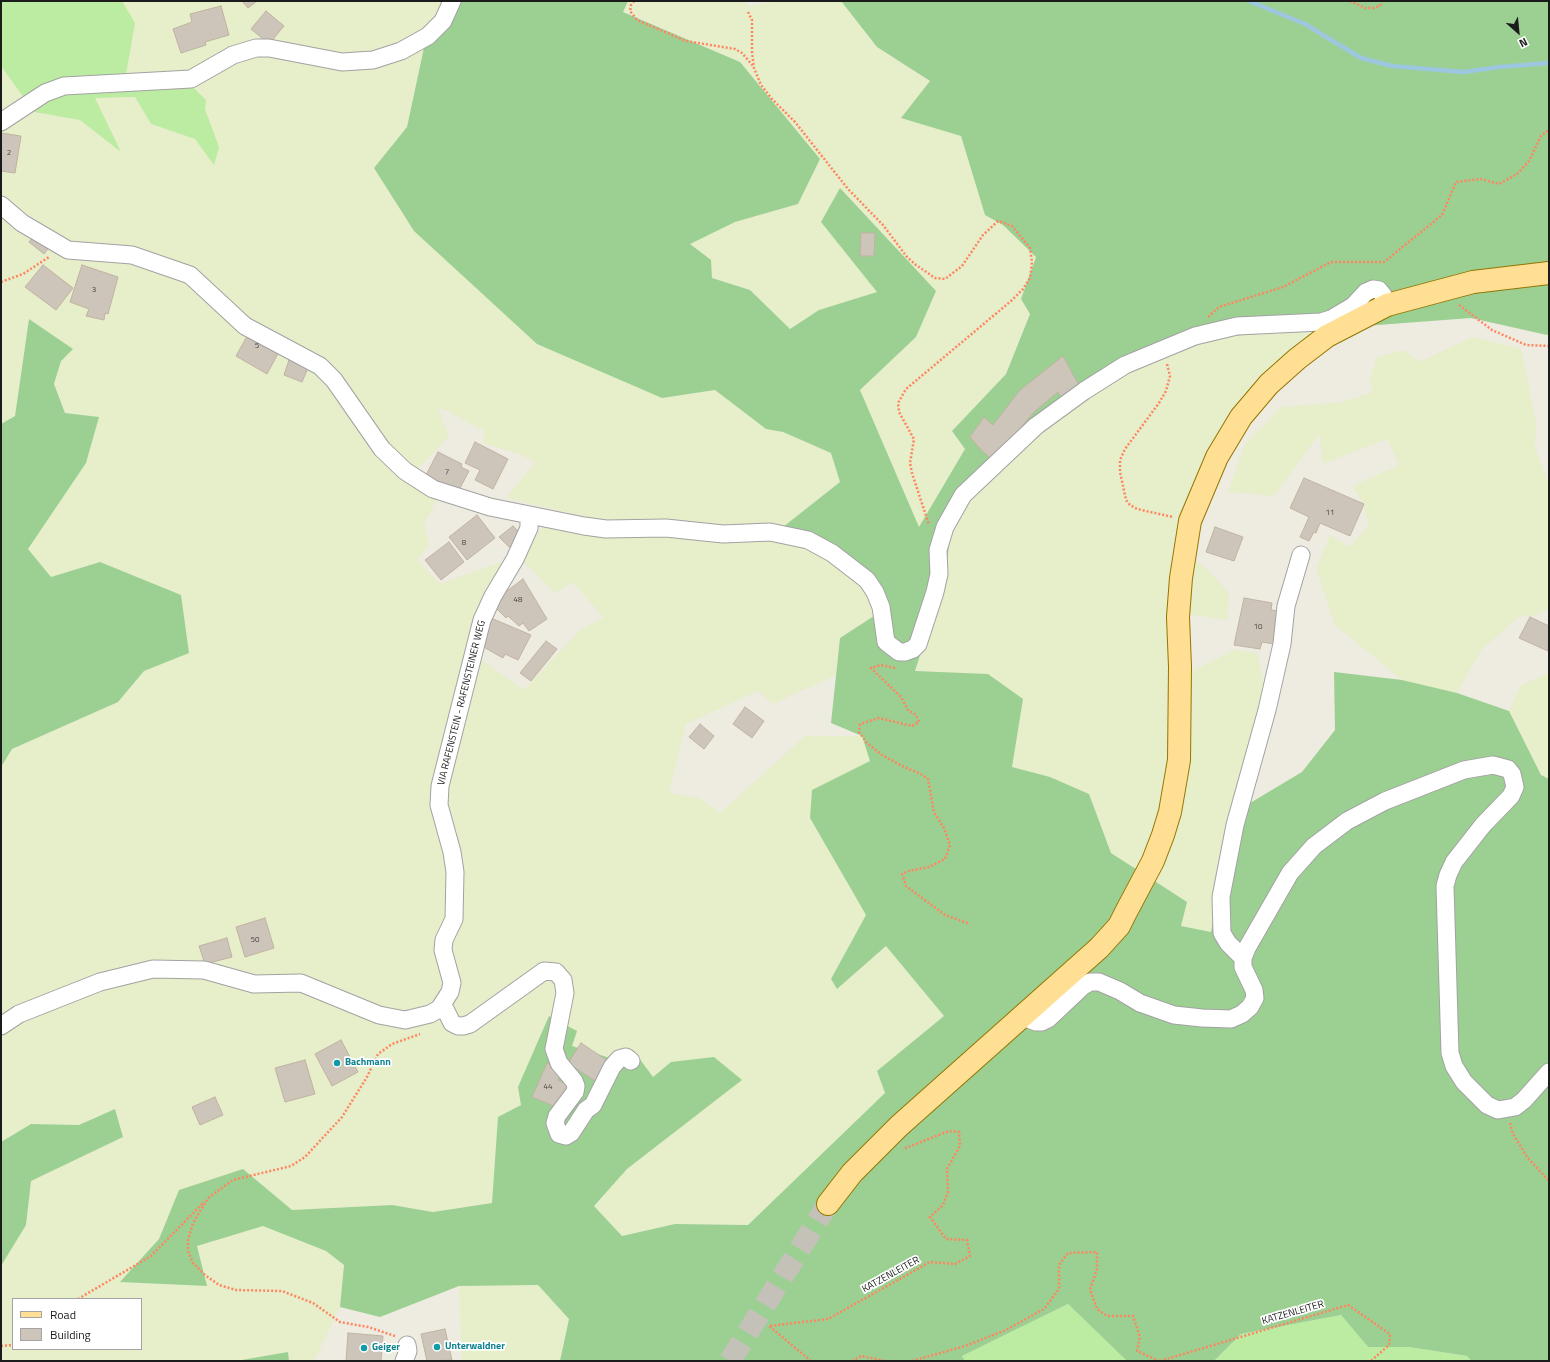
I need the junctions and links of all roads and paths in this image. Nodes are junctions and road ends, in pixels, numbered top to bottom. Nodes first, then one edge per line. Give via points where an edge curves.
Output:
1 (452, 1) edge
2 (634, 1) edge
3 (1350, 1) edge
4 (1381, 1) edge
5 (748, 12) dead end
6 (754, 68) junction
7 (1, 122) edge
8 (1549, 130) edge
9 (1, 205) edge
10 (62, 248) junction
11 (1549, 273) edge
12 (1, 282) edge
13 (1387, 305) junction
14 (1452, 306) dead end
15 (1195, 336) junction
16 (1549, 346) edge
17 (1162, 349) junction
18 (529, 515) junction
19 (1190, 521) junction
20 (938, 550) junction
21 (1301, 555) dead end
22 (905, 652) junction
23 (970, 924) dead end
24 (1243, 958) junction
25 (437, 1009) junction
26 (1023, 1017) junction
27 (1, 1026) edge
28 (631, 1060) dead end
29 (1549, 1072) edge
30 (1507, 1109) junction
31 (900, 1150) dead end
32 (1549, 1180) edge
33 (208, 1198) junction
34 (828, 1204) tunnel mouth
35 (80, 1298) edge
36 (12, 1345) edge
37 (1, 1346) edge
38 (406, 1353) edge
39 (811, 1361) edge
40 (852, 1361) edge
41 (886, 1361) edge
42 (912, 1361) edge
43 (1159, 1361) edge
44 (1371, 1361) edge

1 - 7 street via 443,21 428,36 401,51 373,60 342,62 269,48 256,48 233,55 191,78 64,86 45,93
2 - 6 path via 630,11 637,20 686,41 735,49 742,53
3 - 4 path via 1365,8 1374,8 1380,6
5 - 6 path via 752,20
6 - 20 path via 761,85 795,122 848,189 892,234 907,257 935,278 945,279 952,275 969,257 989,228 998,221 1012,226 1030,248 1030,278 1012,302 906,389 898,403 898,412 914,439 910,464 932,531 933,542
8 - 15 path via 1541,136 1529,161 1518,174 1499,184 1481,179 1456,182 1442,215 1384,262 1331,262 1283,287 1219,307 1198,326
9 - 10 street via 22,223
10 - 12 path via 22,274
10 - 18 street via 132,255 190,275 244,326 320,366 334,380 382,449 405,471 433,489 490,507
11 - 13 main road via 1472,282
13 - 15 street via 1379,290 1373,289 1366,292 1353,306 1331,319 1320,322 1237,326
13 - 19 main road via 1327,336 1269,384 1241,417 1217,457
14 - 16 path via 1459,305 1492,330 1526,345
15 - 17 street
17 - 19 path via 1170,376 1166,391 1125,449 1120,460 1120,472 1126,500 1130,505 1137,509
17 - 20 street via 1125,365 1036,426 963,495 945,527
18 - 22 street via 606,529 666,528 728,534 770,532 808,540 832,553 867,580 881,607 886,642 899,652
18 - 25 street, VIA RAFENSTEIN - RAFENSTEINER WEG via 529,528 521,547 482,620 440,786 439,806 455,872 454,918 444,940 443,950 452,983 450,992
19 - 26 main road via 1178,617 1179,760 1170,812 1163,835 1153,861 1119,926 1099,948
20 - 22 street via 939,574 932,603 918,644
21 - 24 street via 1286,606 1282,644 1265,718 1235,825 1221,897 1222,933
22 - 23 path via 909,656 907,665 896,668 871,668 901,697 919,722 912,726 879,718 860,724 859,732 867,743 882,755 928,779 934,812 944,828 950,845 945,858 929,867 902,874 906,886 945,915
24 - 26 street via 1243,967 1254,990 1254,998 1250,1007 1231,1019 1174,1015 1140,1004 1099,982 1090,982 1083,986 1042,1022
24 - 30 street via 1290,873 1314,846 1347,821 1385,801 1441,778 1482,766 1502,766 1508,769 1515,787 1511,796 1483,825 1454,862 1448,875 1445,898 1449,1041 1454,1066 1464,1082 1487,1105 1498,1110
25 - 27 street via 405,1020 379,1015 301,983 254,984 204,970 153,969 100,982 19,1014
25 - 28 street via 458,1026 470,1024 544,972 556,972 563,980 565,993 554,1049 559,1063 576,1086 575,1092 555,1122 559,1134 566,1136 593,1104 612,1066 619,1059 626,1057
25 - 33 path via 428,1028 422,1033 392,1044 378,1054 342,1117 305,1157 291,1166 232,1180
26 - 34 main road via 871,1152
29 - 30 street via 1524,1100
30 - 32 path via 1513,1134 1527,1157
31 - 39 path, KATZENLEITER via 949,1131 959,1132 960,1146 947,1169 948,1192 944,1205 930,1217 946,1239 967,1240 970,1256 956,1264 930,1262 828,1319 769,1326
33 - 35 path via 151,1256
33 - 38 path via 193,1223 188,1240 188,1251 193,1263 205,1275 219,1285 236,1290 282,1291 313,1302 340,1322 400,1337
36 - 37 path
40 - 41 path via 861,1356
42 - 43 path, KATZENLEITER via 972,1344 1006,1330 1044,1309 1059,1289 1059,1265 1068,1253 1097,1252 1097,1269 1090,1290 1097,1309 1107,1316 1133,1316 1140,1337 1137,1351
43 - 44 path, KATZENLEITER via 1348,1305 1390,1334 1389,1345

